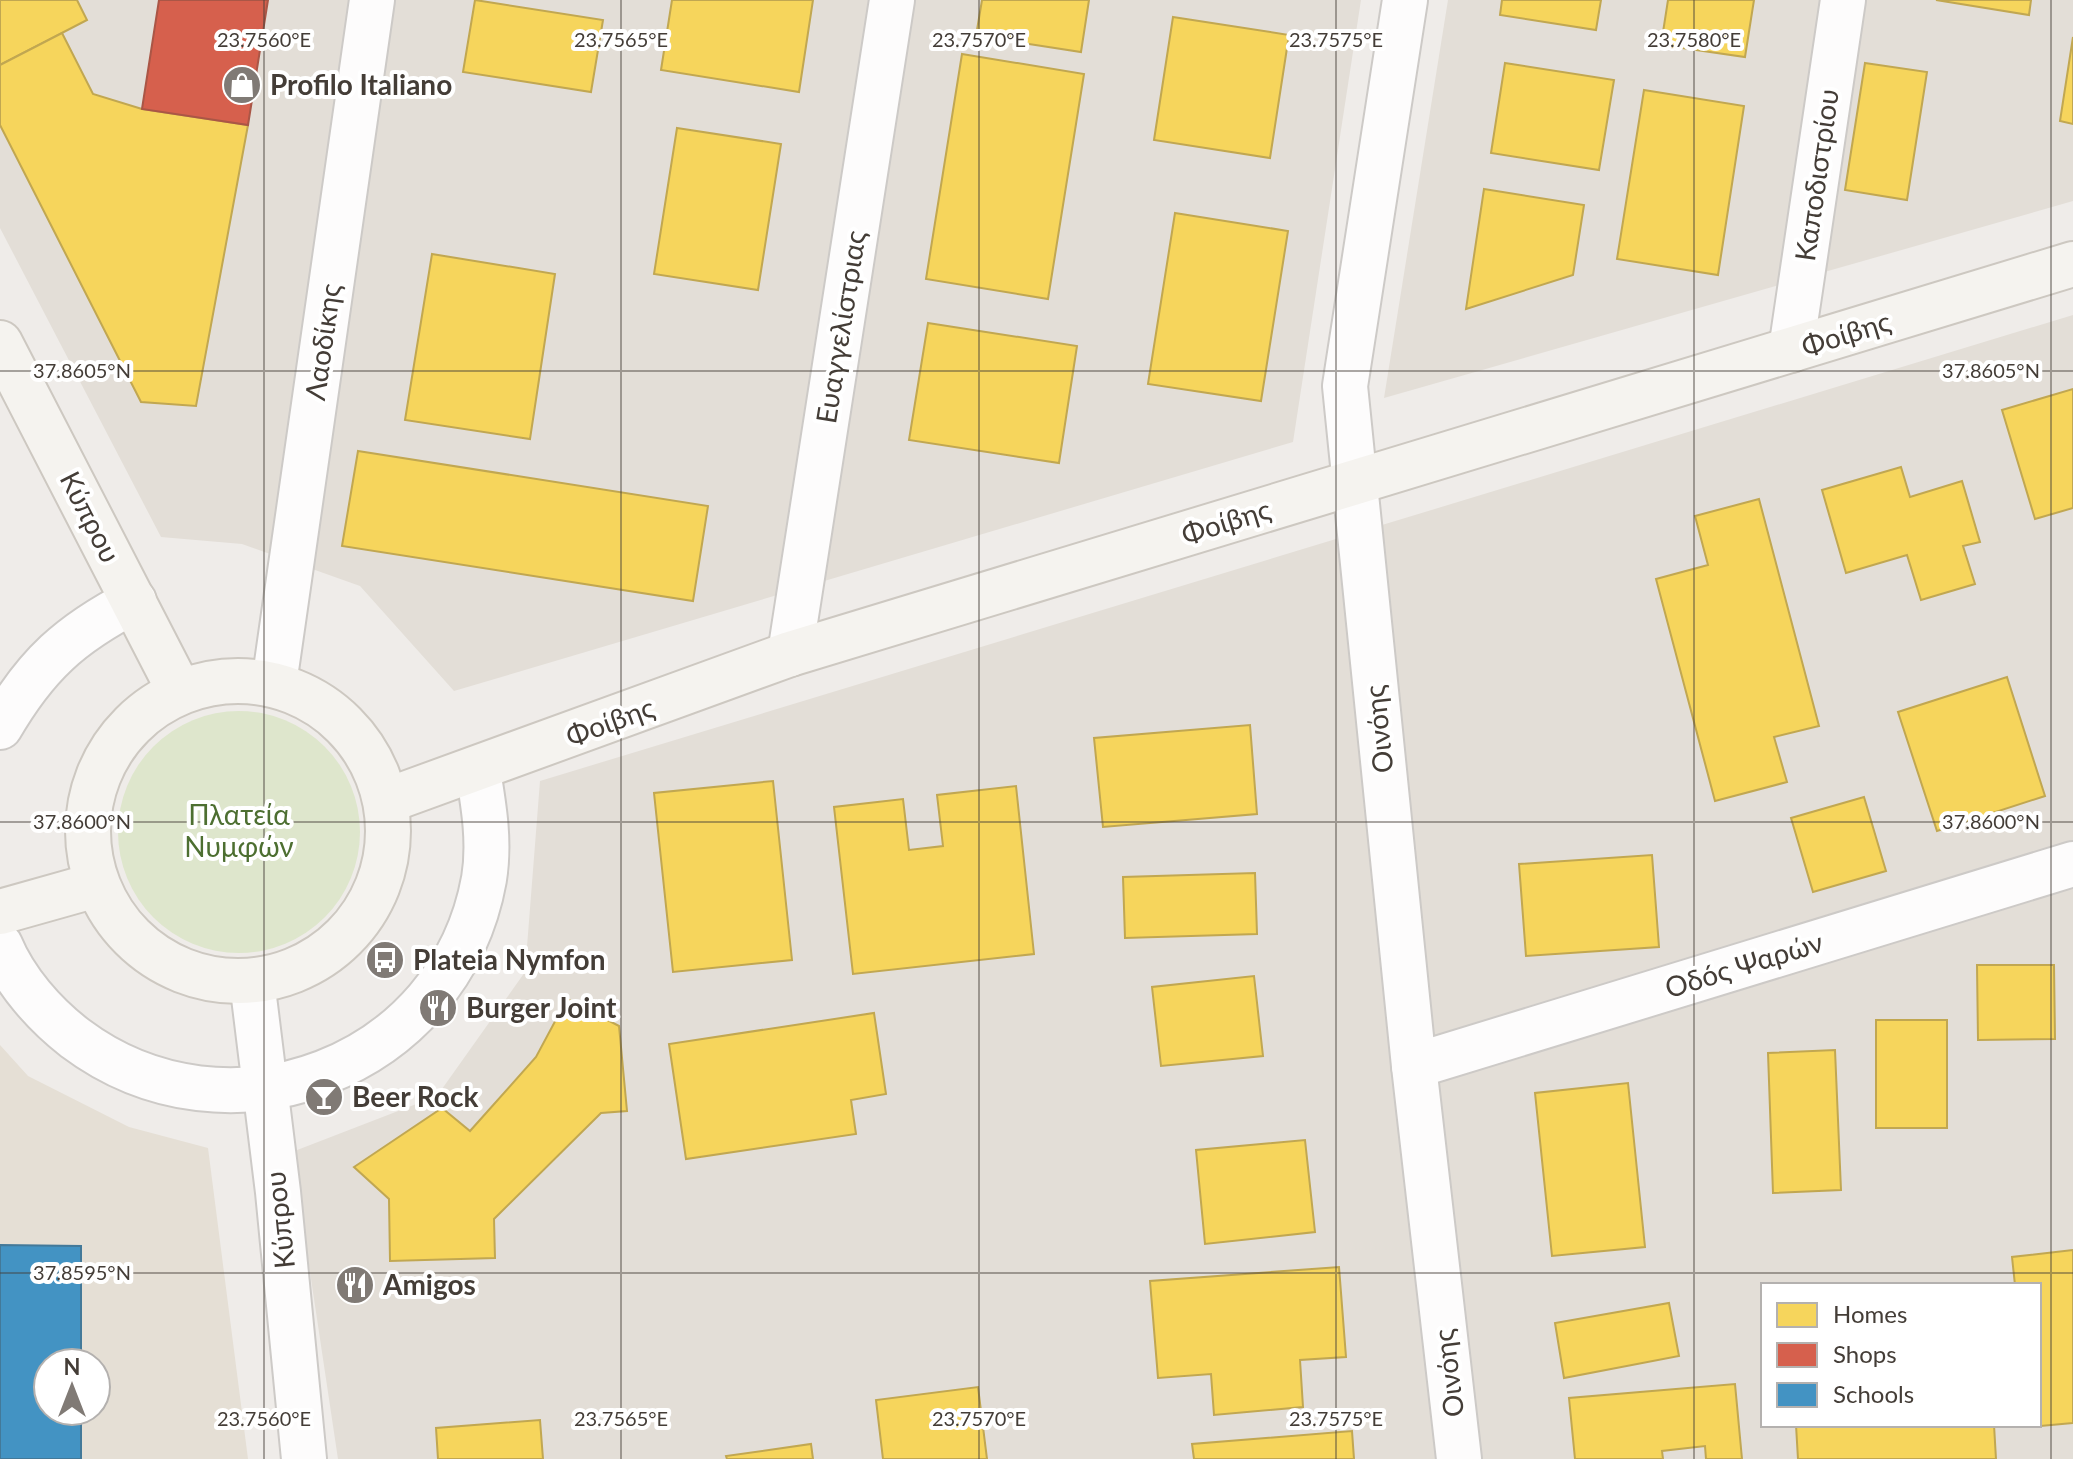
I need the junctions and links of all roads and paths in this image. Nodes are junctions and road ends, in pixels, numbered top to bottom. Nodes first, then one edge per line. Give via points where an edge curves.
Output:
1 (372, 0) edge
2 (892, 0) edge
3 (1405, 0) edge
4 (1843, 0) edge
5 (2073, 264) edge
6 (0, 343) edge
7 (1791, 350) junction
8 (1354, 483) junction
9 (134, 601) junction
10 (790, 654) junction
11 (274, 684) junction
12 (180, 692) junction
13 (0, 727) edge
14 (478, 771) junction
15 (386, 801) junction
16 (2073, 864) edge
17 (96, 885) junction
18 (0, 912) edge
19 (0, 945) edge
20 (252, 981) junction
21 (1414, 1066) junction
22 (265, 1090) junction
23 (304, 1459) edge
24 (1459, 1459) edge

1 - 11 street, Λαοδίκης
2 - 10 street, Ευαγγελίστριας
3 - 8 street, Οινόης via 1345,386
4 - 7 street, Καποδιστρίου
5 - 7 street, Φοίβης
6 - 9 street, Κύπρου
7 - 8 street, Φοίβης
8 - 10 street, Φοίβης
8 - 21 street, Οινόης
9 - 12 street, Κύπρου
9 - 13 street via 91,623 54,653
10 - 14 street, Φοίβης
11 - 12 street via 212,682
11 - 15 street via 313,700 347,726 372,761
12 - 17 street via 140,716 109,751 91,793 87,840
14 - 15 street, Φοίβης
14 - 22 street via 487,824 484,878 470,930 445,978 410,1020 367,1053 318,1076
15 - 20 street via 385,867 355,927 302,967
16 - 21 street, Οδóς Ψαρών
17 - 18 street
17 - 20 street via 121,927 158,959 204,977
19 - 22 street via 29,993 59,1026 95,1053 176,1086
20 - 22 street, Κύπρου
21 - 24 street, Οινόης
22 - 23 street, Κύπρου

